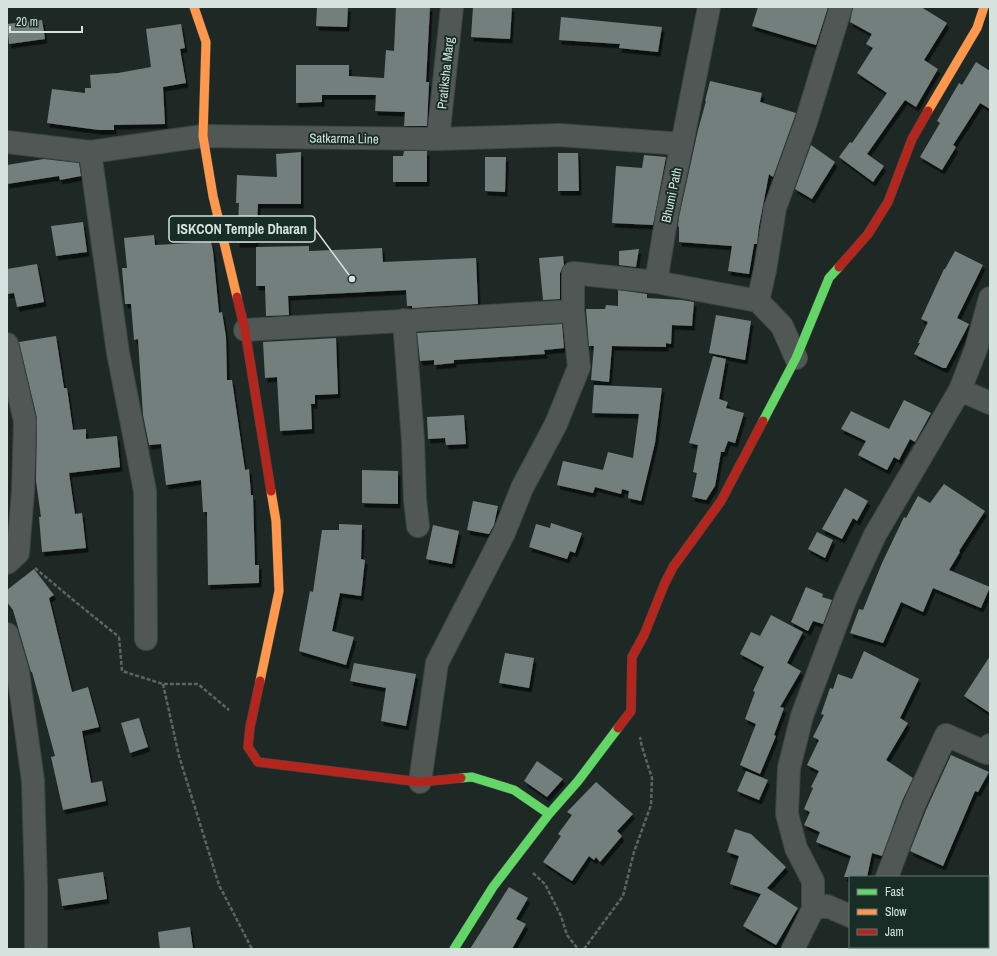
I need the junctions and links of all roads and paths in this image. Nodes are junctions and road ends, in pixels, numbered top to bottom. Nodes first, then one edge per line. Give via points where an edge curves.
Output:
1 (194, 7) edge
2 (452, 7) edge
3 (709, 7) edge
4 (841, 7) edge
5 (984, 7) edge
6 (203, 136) junction
7 (438, 139) junction
8 (7, 142) edge
9 (682, 144) junction
10 (90, 152) junction
11 (656, 282) junction
12 (990, 298) edge
13 (758, 301) junction
14 (573, 311) junction
15 (404, 320) junction
16 (245, 330) junction
17 (7, 344) edge
18 (796, 358) junction
19 (960, 390) junction
20 (990, 403) edge
21 (418, 526) dead end
22 (12, 558) edge
23 (7, 634) edge
24 (119, 637) junction
25 (146, 639) joint
26 (163, 684) junction
27 (250, 727) junction
28 (640, 734) dead end
29 (990, 745) edge
30 (420, 782) junction
31 (549, 814) junction
32 (516, 857) junction
33 (887, 876) edge
34 (813, 909) junction
35 (849, 916) edge
36 (36, 949) edge
37 (252, 949) edge
38 (454, 949) edge
39 (578, 949) edge
40 (584, 949) edge
41 (793, 949) edge

1 - 6 street via 206,42
2 - 7 street, Pratiksha Marg
3 - 9 street, Bhumi Path
4 - 13 street via 806,122 775,208
5 - 18 street via 977,28 912,139 888,202 868,234 829,278
6 - 7 street, Satkarma Line
6 - 10 street, Satkarma Line
6 - 16 street via 213,196
7 - 9 street, Satkarma Line via 560,135
8 - 10 street, Satkarma Line
9 - 11 street, Bhumi Path
10 - 25 street via 118,353 145,491
11 - 13 street
11 - 14 street via 573,272
12 - 19 street via 976,348
13 - 18 street via 782,326
14 - 15 street
14 - 30 street via 579,367 556,424 522,488 504,533 437,663
15 - 16 street
15 - 21 street
16 - 27 street via 276,521 280,591
17 - 22 street via 25,422 23,491
18 - 31 street via 721,501 673,567 664,585 644,635 632,657 631,711 578,781
19 - 20 street
19 - 34 street via 875,535 846,598 802,716 789,768 787,814 796,848 813,881
22 - 24 path via 72,599
23 - 36 street via 18,672 33,781
24 - 25 path
24 - 26 path via 122,672
26 - 27 path via 198,684
26 - 37 path via 179,756 219,885
27 - 30 street via 248,747 258,762
28 - 40 path via 652,778 651,805 622,896
29 - 33 street via 986,753 946,735 914,805
30 - 31 street via 472,777 514,790
31 - 32 street
32 - 38 street via 492,887
32 - 39 path via 545,884 562,916 567,935
34 - 35 street via 827,906
34 - 41 street

